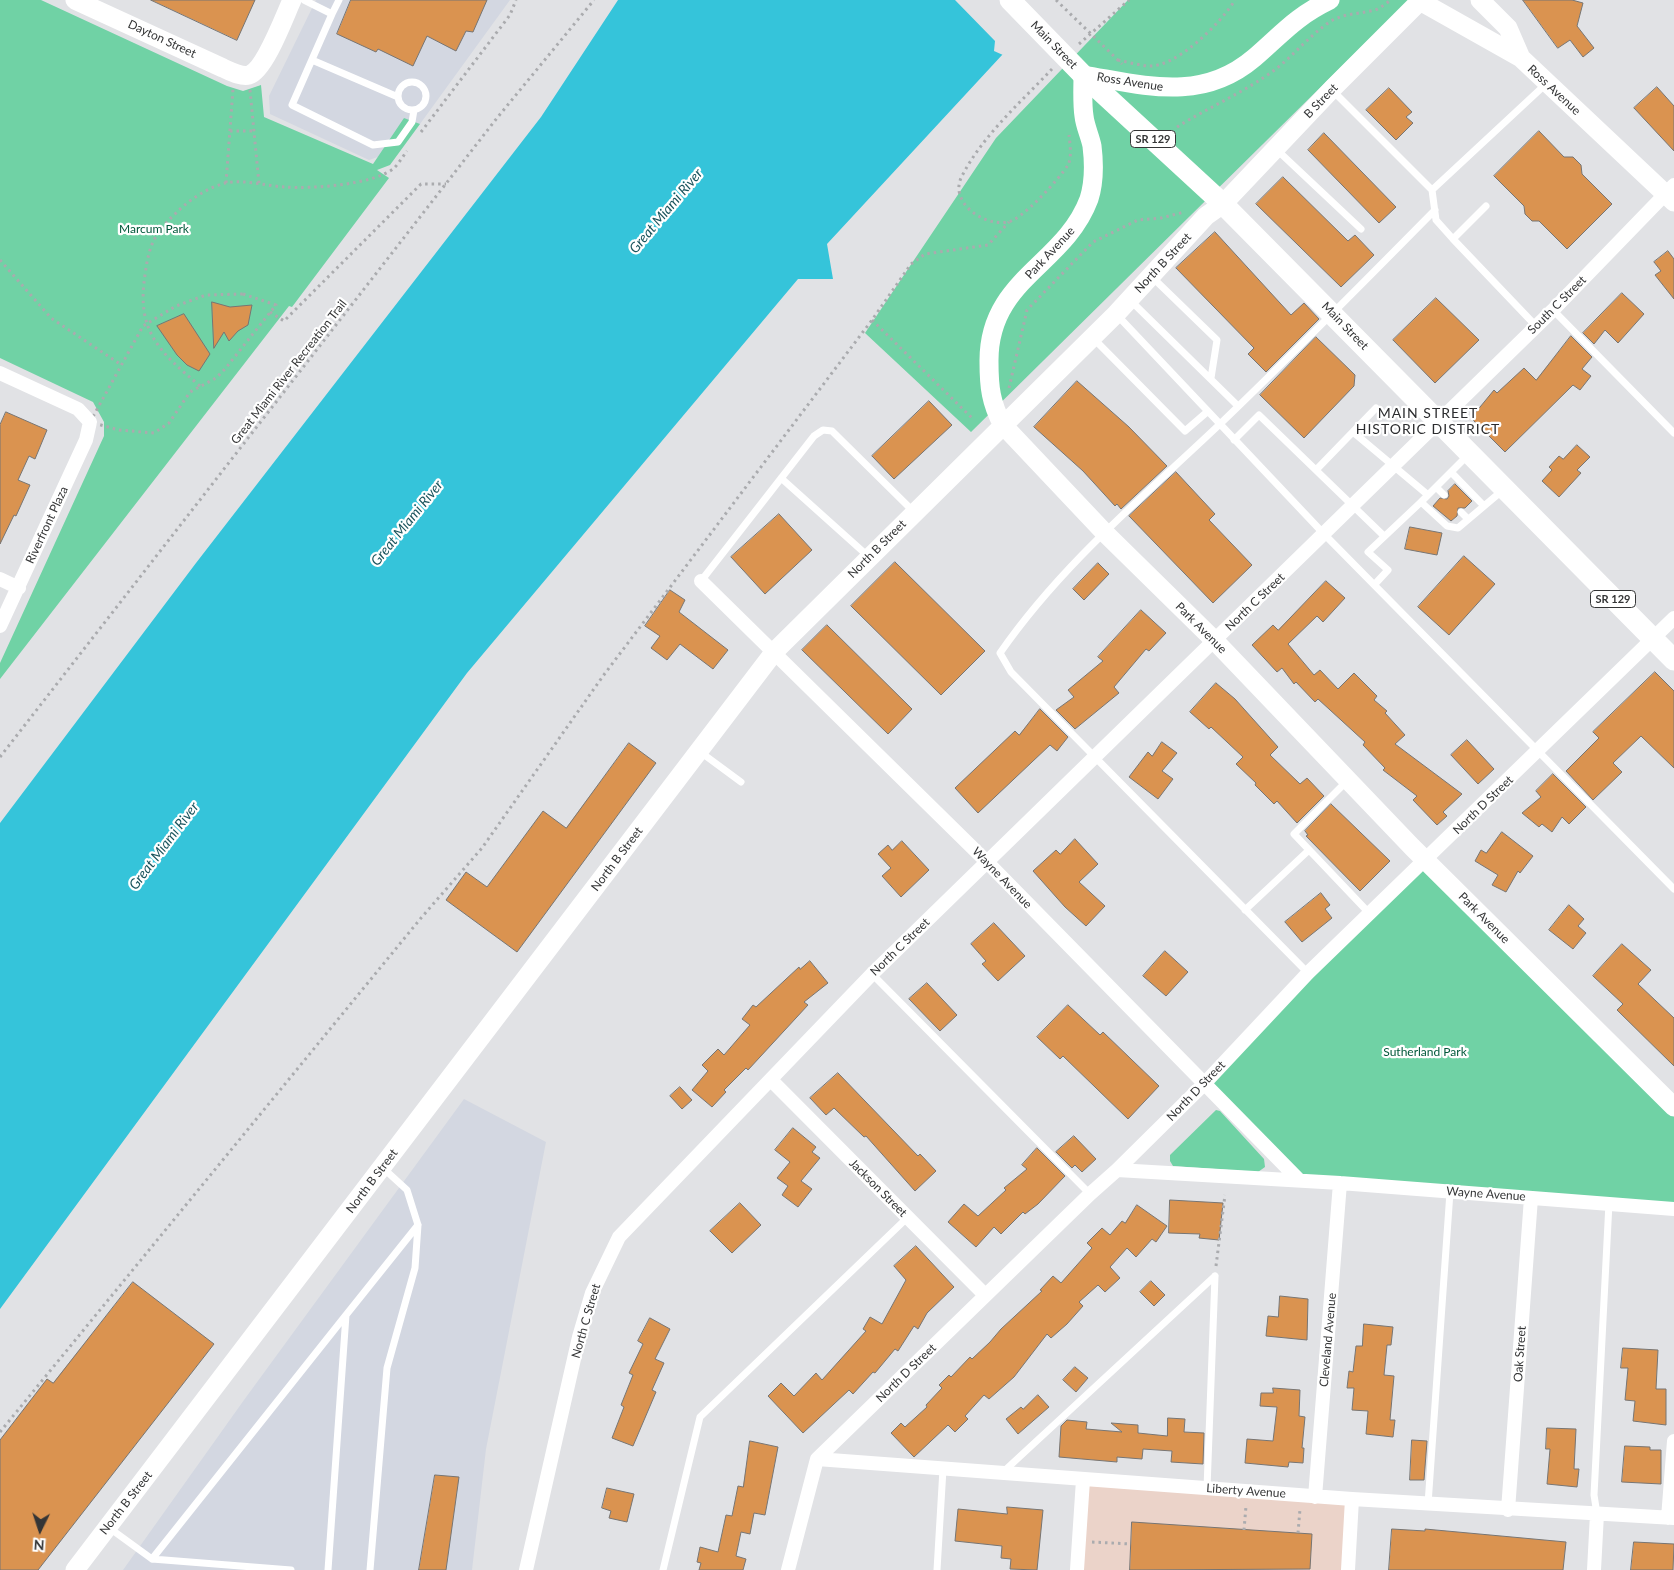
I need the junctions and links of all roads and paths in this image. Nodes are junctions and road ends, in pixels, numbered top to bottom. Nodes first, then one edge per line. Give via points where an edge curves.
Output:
1 (75, 0) edge
2 (292, 0) edge
3 (304, 0) edge
4 (339, 0) edge
5 (516, 0) edge
6 (594, 0) edge
7 (1010, 0) edge
8 (1056, 0) edge
9 (1129, 0) edge
10 (1235, 0) edge
11 (1330, 0) edge
12 (1391, 0) edge
13 (1420, 0) edge
14 (1480, 0) edge
15 (332, 14) junction
16 (1521, 58) junction
17 (312, 60) junction
18 (1117, 60) junction
19 (1070, 63) junction
20 (1130, 68) dead end
21 (241, 74) junction
22 (1548, 83) junction
23 (1332, 89) junction
24 (398, 97) junction
25 (414, 110) junction
26 (1177, 127) dead end
27 (254, 131) junction
28 (1069, 131) dead end
29 (230, 132) junction
30 (417, 138) dead end
31 (411, 146) dead end
32 (1276, 148) junction
33 (226, 183) junction
34 (258, 184) junction
35 (446, 184) junction
36 (1432, 190) junction
37 (1671, 194) edge
38 (1223, 204) junction
39 (1486, 206) dead end
40 (1187, 210) dead end
41 (1435, 210) junction
42 (1009, 222) junction
43 (1361, 229) dead end
44 (1453, 239) junction
45 (0, 260) edge
46 (1151, 276) junction
47 (1129, 299) junction
48 (1552, 310) junction
49 (270, 312) junction
50 (1333, 313) junction
51 (1116, 314) junction
52 (872, 320) junction
53 (146, 324) junction
54 (1536, 326) junction
55 (1092, 337) junction
56 (120, 364) junction
57 (0, 373) edge
58 (1211, 378) junction
59 (200, 386) junction
60 (1008, 388) dead end
61 (1238, 406) junction
62 (1376, 408) dead end
63 (1207, 412) junction
64 (974, 419) dead end
65 (90, 422) junction
66 (1438, 422) junction
67 (1002, 424) junction
68 (1219, 425) junction
69 (1353, 432) junction
70 (1674, 433) edge
71 (1234, 440) junction
72 (1469, 454) junction
73 (1394, 464) junction
74 (1316, 470) junction
75 (1451, 472) junction
76 (781, 478) junction
77 (1436, 487) junction
78 (1503, 490) junction
79 (1428, 495) junction
80 (1444, 495) dead end
81 (1421, 502) junction
82 (1354, 506) junction
83 (1484, 506) junction
84 (914, 512) junction
85 (1461, 512) dead end
86 (1468, 519) junction
87 (1104, 532) junction
88 (1324, 534) junction
89 (1384, 536) junction
90 (869, 557) junction
91 (0, 579) edge
92 (701, 581) joint
93 (1374, 584) junction
94 (18, 588) junction
95 (1674, 618) edge
96 (0, 626) edge
97 (1653, 639) junction
98 (1215, 641) junction
99 (775, 651) junction
100 (1674, 660) edge
101 (699, 751) junction
102 (1539, 751) junction
103 (0, 757) edge
104 (1094, 757) junction
105 (1348, 780) junction
106 (741, 782) dead end
107 (1309, 850) junction
108 (1426, 861) junction
109 (988, 863) junction
110 (1674, 889) edge
111 (1245, 910) junction
112 (1370, 914) junction
113 (1308, 973) junction
114 (872, 974) junction
115 (771, 1080) junction
116 (1203, 1085) junction
117 (1674, 1107) edge
118 (382, 1168) junction
119 (1118, 1170) junction
120 (1299, 1180) junction
121 (1340, 1183) junction
122 (1450, 1192) junction
123 (1090, 1194) junction
124 (1225, 1195) dead end
125 (1531, 1198) junction
126 (1609, 1203) junction
127 (1674, 1209) edge
128 (907, 1218) junction
129 (418, 1225) junction
130 (1215, 1276) junction
131 (986, 1295) junction
132 (346, 1315) junction
133 (0, 1432) edge
134 (1674, 1441) edge
135 (818, 1459) junction
136 (943, 1469) junction
137 (1002, 1473) junction
138 (1083, 1480) junction
139 (1207, 1488) junction
140 (1246, 1492) junction
141 (1301, 1495) junction
142 (1315, 1497) junction
143 (1352, 1499) junction
144 (1428, 1504) junction
145 (1508, 1510) junction
146 (1597, 1514) junction
147 (1671, 1518) edge
148 (108, 1527) junction
149 (1244, 1530) dead end
150 (1298, 1533) dead end
151 (1079, 1541) junction
152 (1131, 1544) dead end
153 (152, 1559) junction
154 (74, 1570) edge
155 (286, 1570) edge
156 (291, 1570) edge
157 (328, 1570) edge
158 (370, 1570) edge
159 (526, 1570) edge
160 (663, 1570) edge
161 (788, 1570) edge
162 (937, 1570) edge
163 (1077, 1570) edge
164 (1348, 1570) edge
165 (1594, 1570) edge

1 - 21 main road, Dayton Street
2 - 21 main road via 257,70
3 - 15 lane
4 - 15 lane
5 - 30 path via 510,15
6 - 35 path, Great Miami River Recreation Trail
7 - 19 main road, Main Street / SR 129
8 - 18 path
9 - 19 path
10 - 18 path via 1228,11 1185,52 1148,66
11 - 19 main road, Ross Avenue via 1306,11 1236,70 1201,84 1158,88
12 - 26 path via 1376,10 1352,13 1333,20 1309,36 1277,68
13 - 16 main road, Ross Avenue
13 - 23 main road, B Street
14 - 16 main road via 1508,28
15 - 17 lane
16 - 22 main road, Ross Avenue
17 - 24 lane
17 - 25 lane via 292,106 373,145 398,142 412,122
18 - 20 path
19 - 38 main road, Main Street / SR 129
19 - 42 path via 987,139 961,178 960,197 972,212 987,221
19 - 67 main road, Park Avenue via 1092,145 1090,196 1071,232 1005,302 996,319 989,350 989,390
21 - 27 path
21 - 29 path
22 - 36 lane
22 - 37 main road, Ross Avenue
23 - 32 main road, B Street
23 - 36 lane
24 - 25 lane via 404,107
24 - 25 lane via 406,83 421,84 427,94 426,100
27 - 29 path
27 - 34 path
28 - 42 path via 1068,164 1028,211
29 - 33 path
31 - 34 path via 394,169 361,182 287,187
32 - 38 main road, B Street
32 - 43 lane
33 - 34 path
33 - 53 path via 211,188 184,205 159,228 148,251 142,295
35 - 49 path via 421,184 284,321
35 - 103 path, Great Miami River Recreation Trail
36 - 41 lane
37 - 48 street, South C Street
38 - 46 main road, North B Street via 1206,216
38 - 50 main road, Main Street / SR 129
39 - 44 lane
40 - 60 path via 1138,220 1093,242 1027,310
41 - 44 lane via 1436,220
41 - 50 lane
42 - 52 path via 988,245 926,254 911,264
44 - 54 lane
45 - 56 path via 51,318
46 - 47 main road, North B Street
46 - 58 lane via 1217,340
47 - 51 main road, North B Street
47 - 58 lane
48 - 54 street, South C Street
48 - 70 lane
49 - 53 path via 276,305 243,294 206,294 176,306
49 - 59 path via 225,369
50 - 61 lane
50 - 66 main road, Main Street / SR 129
51 - 55 main road, North B Street
51 - 63 lane
52 - 64 path
52 - 133 path via 603,676 482,848
53 - 56 path
53 - 59 path via 152,338 172,362
54 - 66 street, South C Street
55 - 63 lane via 1185,431
55 - 67 main road, North B Street
56 - 65 path
57 - 65 street via 78,409
58 - 61 lane
59 - 65 path via 190,392 169,423 154,433 119,430
61 - 68 lane
62 - 69 lane
63 - 68 lane
65 - 94 street, Riverfront Plaza via 86,440
66 - 72 main road, Main Street / SR 129
66 - 73 street, North C Street
67 - 84 main road, North B Street
67 - 87 main road, Park Avenue
68 - 71 lane
68 - 87 lane
69 - 73 lane
69 - 74 lane
71 - 74 lane via 1258,415
71 - 88 lane
72 - 75 lane
72 - 78 main road, Main Street / SR 129
73 - 79 lane
73 - 82 street, North C Street
74 - 82 lane
75 - 77 lane
75 - 83 lane
76 - 84 lane via 814,436 823,430 832,431
76 - 90 lane
76 - 92 lane
77 - 79 lane
77 - 80 lane
78 - 83 lane
78 - 97 main road, Main Street / SR 129
79 - 81 lane
81 - 86 lane via 1447,526 1458,528
81 - 89 lane
82 - 88 street, North C Street
82 - 89 lane
83 - 86 lane
84 - 90 main road, North B Street
85 - 86 lane
87 - 98 main road, Park Avenue
87 - 104 lane via 1026,615 1000,653 1011,672
88 - 93 lane
88 - 98 street, North C Street
89 - 93 lane via 1368,552 1388,570
90 - 99 main road, North B Street
91 - 94 street
92 - 99 street, Wayne Avenue
93 - 102 lane
94 - 96 street, Riverfront Plaza
95 - 97 street, North D Street
97 - 100 main road, Main Street / SR 129
97 - 102 street, North D Street
98 - 104 street, North C Street
98 - 105 main road, Park Avenue
99 - 101 main road, North B Street
99 - 109 street, Wayne Avenue
101 - 106 lane
101 - 118 main road, North B Street
102 - 108 street, North D Street
102 - 110 lane
104 - 109 street, North C Street
104 - 111 lane
105 - 107 lane via 1294,834
105 - 108 main road, Park Avenue
107 - 111 lane
107 - 112 lane
108 - 112 street, North D Street
108 - 117 main road, Park Avenue
109 - 114 street, North C Street
109 - 116 street, Wayne Avenue
111 - 113 lane
112 - 113 street, North D Street
113 - 116 street, North D Street
114 - 115 street, North C Street
114 - 123 lane
115 - 128 street, Jackson Street
115 - 159 street, North C Street via 638,1216 608,1257 592,1293 579,1337
116 - 119 street, North D Street
116 - 120 street, Wayne Avenue
118 - 129 lane via 407,1190
118 - 148 main road, North B Street
119 - 120 street, Wayne Avenue
119 - 123 street, North D Street
120 - 121 street, Wayne Avenue
121 - 122 street, Wayne Avenue
121 - 142 street, Cleveland Avenue
122 - 125 street, Wayne Avenue
122 - 144 lane
123 - 131 street, North D Street
124 - 130 path
125 - 126 street, Wayne Avenue
125 - 145 street, Oak Street
126 - 127 street, Wayne Avenue
126 - 146 lane via 1594,1495
128 - 131 street, Jackson Street
128 - 160 lane via 700,1417
129 - 132 lane
129 - 158 lane via 416,1268 387,1368
130 - 137 lane
130 - 139 lane
131 - 135 street, North D Street
132 - 153 lane
132 - 157 lane
134 - 147 street
135 - 136 street, Liberty Avenue
135 - 161 street
136 - 137 street, Liberty Avenue
136 - 162 lane
137 - 138 street, Liberty Avenue
138 - 139 street, Liberty Avenue
138 - 151 street
139 - 140 street, Liberty Avenue
140 - 141 street, Liberty Avenue
140 - 149 path
141 - 142 street, Liberty Avenue
141 - 150 path
142 - 143 street, Liberty Avenue
143 - 144 street, Liberty Avenue
143 - 164 street
144 - 145 street, Liberty Avenue
145 - 146 street, Liberty Avenue
146 - 147 street, Liberty Avenue
146 - 165 street
148 - 153 lane
148 - 154 main road, North B Street
151 - 152 path
151 - 163 street
153 - 155 lane
155 - 156 lane

